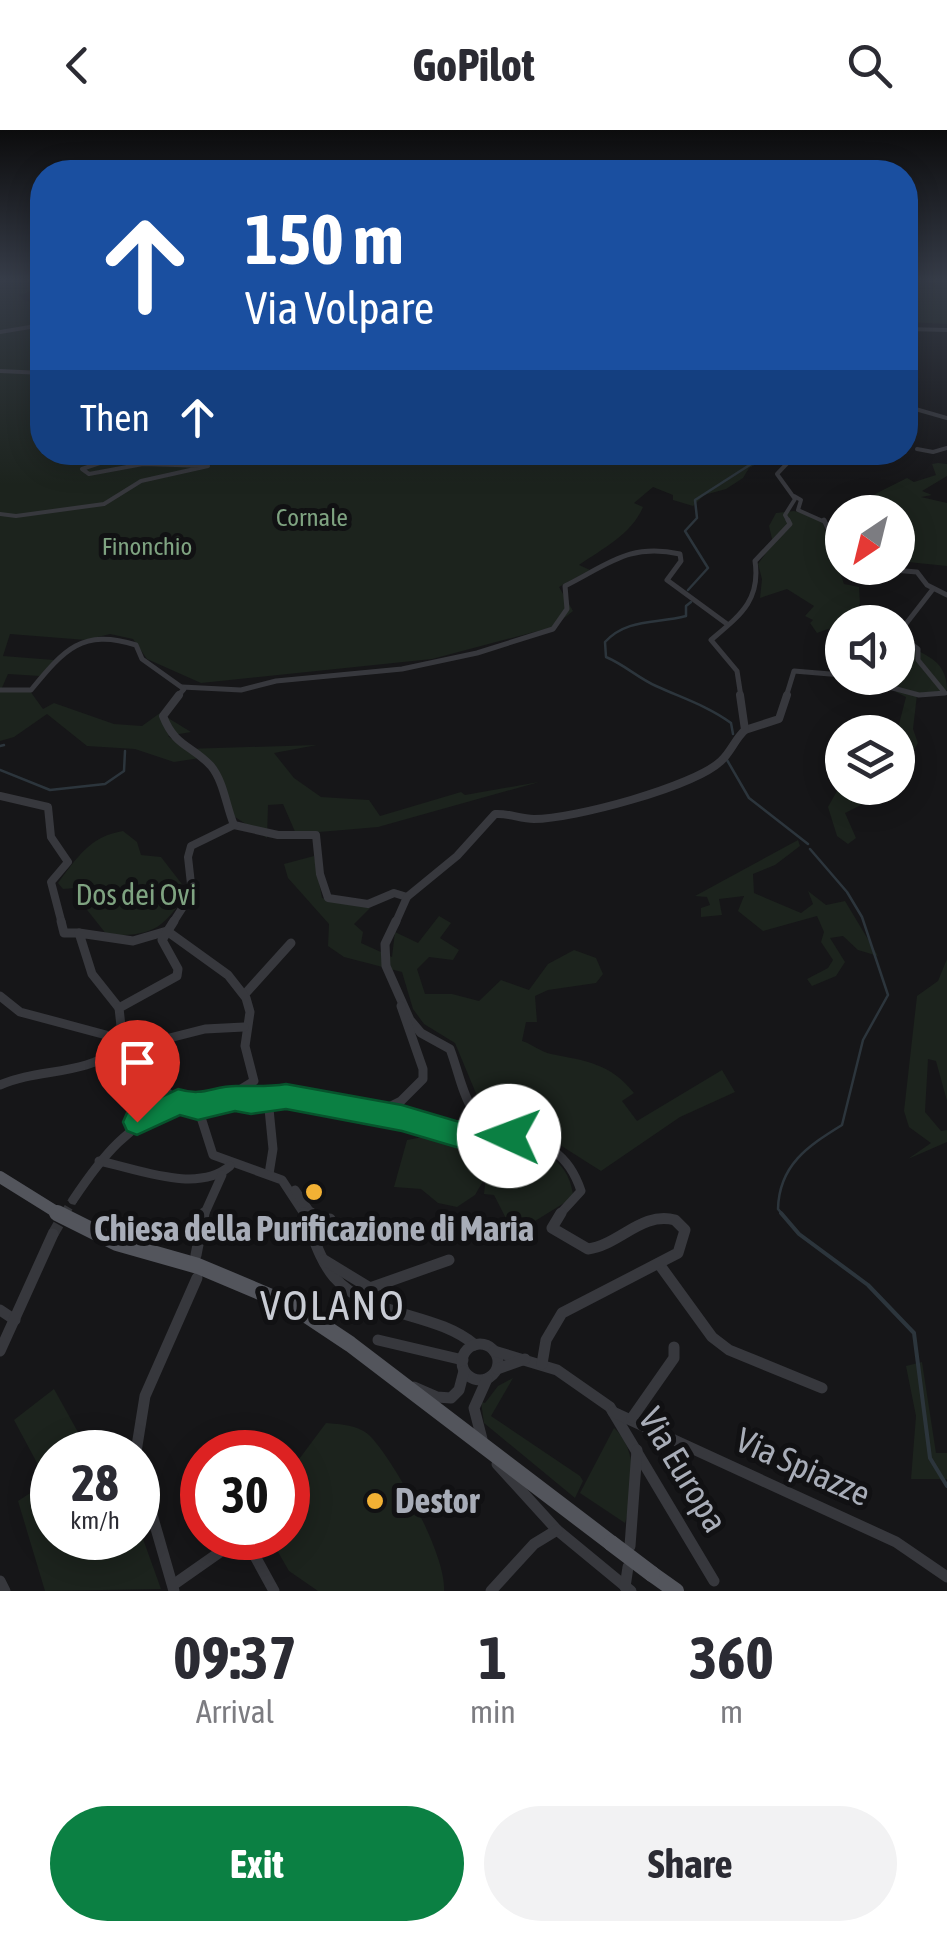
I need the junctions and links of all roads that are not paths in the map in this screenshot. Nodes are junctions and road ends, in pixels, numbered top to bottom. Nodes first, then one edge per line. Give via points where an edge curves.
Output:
1 (0, 371) edge
2 (30, 372) edge
3 (918, 410) edge
4 (947, 418) edge
5 (947, 448) edge
6 (918, 449) edge
7 (88, 465) edge
8 (138, 465) edge
9 (176, 465) edge
10 (784, 465) edge
11 (790, 495) junction
12 (0, 514) edge
13 (825, 524) edge
14 (915, 572) edge
15 (933, 589) junction
16 (947, 595) edge
17 (915, 612) edge
18 (726, 624) junction
19 (915, 646) edge
20 (825, 673) edge
21 (182, 687) junction
22 (0, 690) edge
23 (915, 695) edge
24 (745, 730) junction
25 (0, 796) edge
26 (234, 824) junction
27 (408, 897) junction
28 (79, 933) junction
29 (165, 936) junction
30 (291, 943) dead end
31 (245, 994) junction
32 (0, 996) edge
33 (402, 999) junction
34 (119, 1008) junction
35 (244, 1027) junction
36 (110, 1039) junction
37 (120, 1049) junction
38 (0, 1085) edge
39 (235, 1098) junction
40 (268, 1099) junction
41 (178, 1102) junction
42 (198, 1108) junction
43 (375, 1114) junction
44 (509, 1136) junction
45 (99, 1161) junction
46 (226, 1171) junction
47 (269, 1174) junction
48 (0, 1178) edge
49 (286, 1178) dead end
50 (73, 1200) tunnel mouth
51 (330, 1220) dead end
52 (53, 1234) tunnel mouth
53 (196, 1255) dead end
54 (324, 1260) junction
55 (448, 1260) dead end
56 (659, 1264) junction
57 (197, 1278) dead end
58 (0, 1310) edge
59 (15, 1320) junction
60 (378, 1340) dead end
61 (475, 1345) junction
62 (674, 1347) dead end
63 (0, 1350) edge
64 (494, 1351) junction
65 (527, 1359) junction
66 (464, 1363) junction
67 (542, 1364) junction
68 (492, 1374) junction
69 (404, 1384) junction
70 (822, 1388) dead end
71 (613, 1412) junction
72 (632, 1418) junction
73 (140, 1430) edge
74 (636, 1446) junction
75 (487, 1448) junction
76 (557, 1530) junction
77 (160, 1541) edge
78 (620, 1545) junction
79 (213, 1560) edge
80 (256, 1560) edge
81 (628, 1567) dead end
82 (947, 1577) edge
83 (0, 1582) edge
84 (714, 1582) dead end
85 (174, 1588) edge
86 (627, 1590) edge
87 (5, 1591) edge
88 (274, 1591) edge
89 (491, 1591) edge
90 (676, 1591) edge

1 - 2 street
3 - 4 street
5 - 6 street
7 - 8 street via 82,469 89,474
9 - 12 street via 208,466 141,481 104,504
10 - 11 street via 778,471
11 - 13 street via 802,500 798,510
11 - 18 street via 790,524 775,531 755,561 758,581 748,610
14 - 15 street
15 - 16 street
15 - 17 street
18 - 21 street via 666,580 680,554 648,548 565,586 567,609 553,629 477,654 263,687
18 - 24 street via 711,640 737,671
19 - 23 street via 918,660 945,693
20 - 24 street via 794,670 783,714
21 - 22 street via 142,659 136,645 105,638 59,653 31,690
21 - 26 street via 163,716 166,726 172,740 214,770
24 - 27 street via 721,762 631,800 534,819 495,814
25 - 28 street via 48,807 51,837 68,862 51,882 64,932
26 - 27 street via 278,835 316,835 331,900 368,904 394,894
26 - 29 street via 191,846 192,893
27 - 33 street via 384,958
28 - 29 street via 133,941
28 - 34 street via 92,974
29 - 31 street
29 - 34 street via 177,976
30 - 31 street
31 - 35 street via 250,1012
32 - 36 street via 20,1012
33 - 43 street via 403,1026 421,1054 422,1080 416,1094
33 - 44 street via 421,1032 450,1049 470,1114 481,1127
34 - 36 street via 121,1026
35 - 37 street via 205,1028
35 - 39 street via 254,1082
36 - 37 street
37 - 38 street via 75,1072 33,1072
37 - 41 street
39 - 40 street
39 - 42 street
40 - 43 street via 286,1096
40 - 47 street
41 - 42 street
41 - 45 street via 137,1122
42 - 46 street
43 - 44 street via 456,1134
44 - 56 street via 541,1141 571,1163 581,1191 556,1214 552,1228 579,1247 593,1249 652,1218 678,1220 684,1241
45 - 46 street via 198,1181
45 - 50 street
46 - 47 street
46 - 53 street via 204,1214
47 - 54 street via 289,1187
48 - 69 main road via 78,1226 293,1306
49 - 51 street via 318,1225
52 - 59 street
54 - 55 street via 370,1288
54 - 61 street via 330,1276 352,1292 454,1329
56 - 67 street via 562,1313 546,1340
56 - 70 street via 728,1350
57 - 73 street via 145,1396
58 - 59 street
59 - 63 street
60 - 66 street
61 - 64 street
61 - 66 street
62 - 72 street via 674,1358
64 - 65 street, Via Europa
64 - 68 street
65 - 67 street, Via Europa
65 - 68 street
66 - 68 street via 475,1380
66 - 69 street via 464,1380 451,1398
67 - 71 street, Via Europa
68 - 75 street via 477,1390 473,1416
69 - 75 main road
71 - 72 street, Via Spiazze
71 - 74 street, Via Europa
72 - 82 street, Via Spiazze via 896,1542
74 - 78 street via 638,1470
74 - 84 street, Via Europa
75 - 76 street
75 - 78 main road
76 - 86 street
76 - 89 street via 534,1544
77 - 85 street
78 - 90 main road, bridge
79 - 85 street
80 - 88 street
81 - 86 street
83 - 87 street

